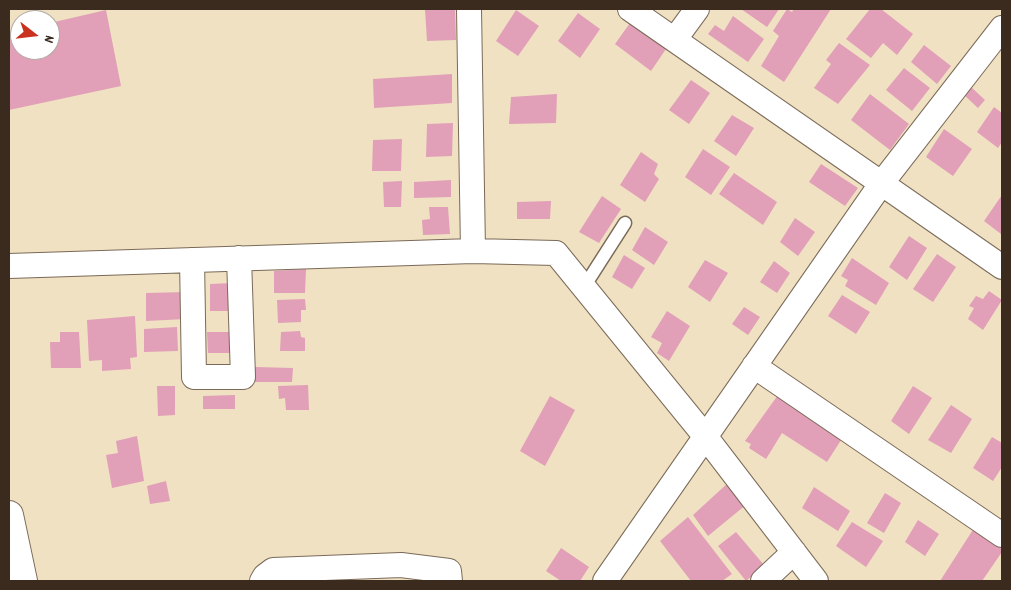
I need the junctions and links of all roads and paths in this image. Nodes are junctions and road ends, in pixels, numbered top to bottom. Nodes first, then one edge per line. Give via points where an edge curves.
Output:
1 (469, 9) edge
2 (630, 9) edge
3 (697, 9) edge
4 (1002, 28) edge
5 (674, 39) junction
6 (881, 184) junction
7 (625, 223) dead end
8 (473, 251) junction
9 (239, 258) junction
10 (192, 260) junction
11 (9, 266) edge
12 (1002, 267) edge
13 (584, 287) junction
14 (754, 366) junction
15 (705, 436) junction
16 (9, 515) edge
17 (1002, 535) edge
18 (794, 552) junction
19 (23, 581) edge
20 (262, 581) edge
21 (450, 581) edge
22 (605, 581) edge
23 (763, 581) edge
24 (816, 581) edge

1 - 8 street
2 - 5 street
3 - 5 street
4 - 6 street
5 - 6 street
6 - 12 street
6 - 14 street
7 - 13 lane
8 - 9 street
8 - 13 street via 556,253
9 - 10 street
9 - 10 street via 243,377 194,377
10 - 11 street
13 - 15 street
14 - 15 street
14 - 17 street
15 - 18 street
15 - 22 street
16 - 19 street
18 - 23 street
18 - 24 street
20 - 21 street via 273,570 400,565 449,571

